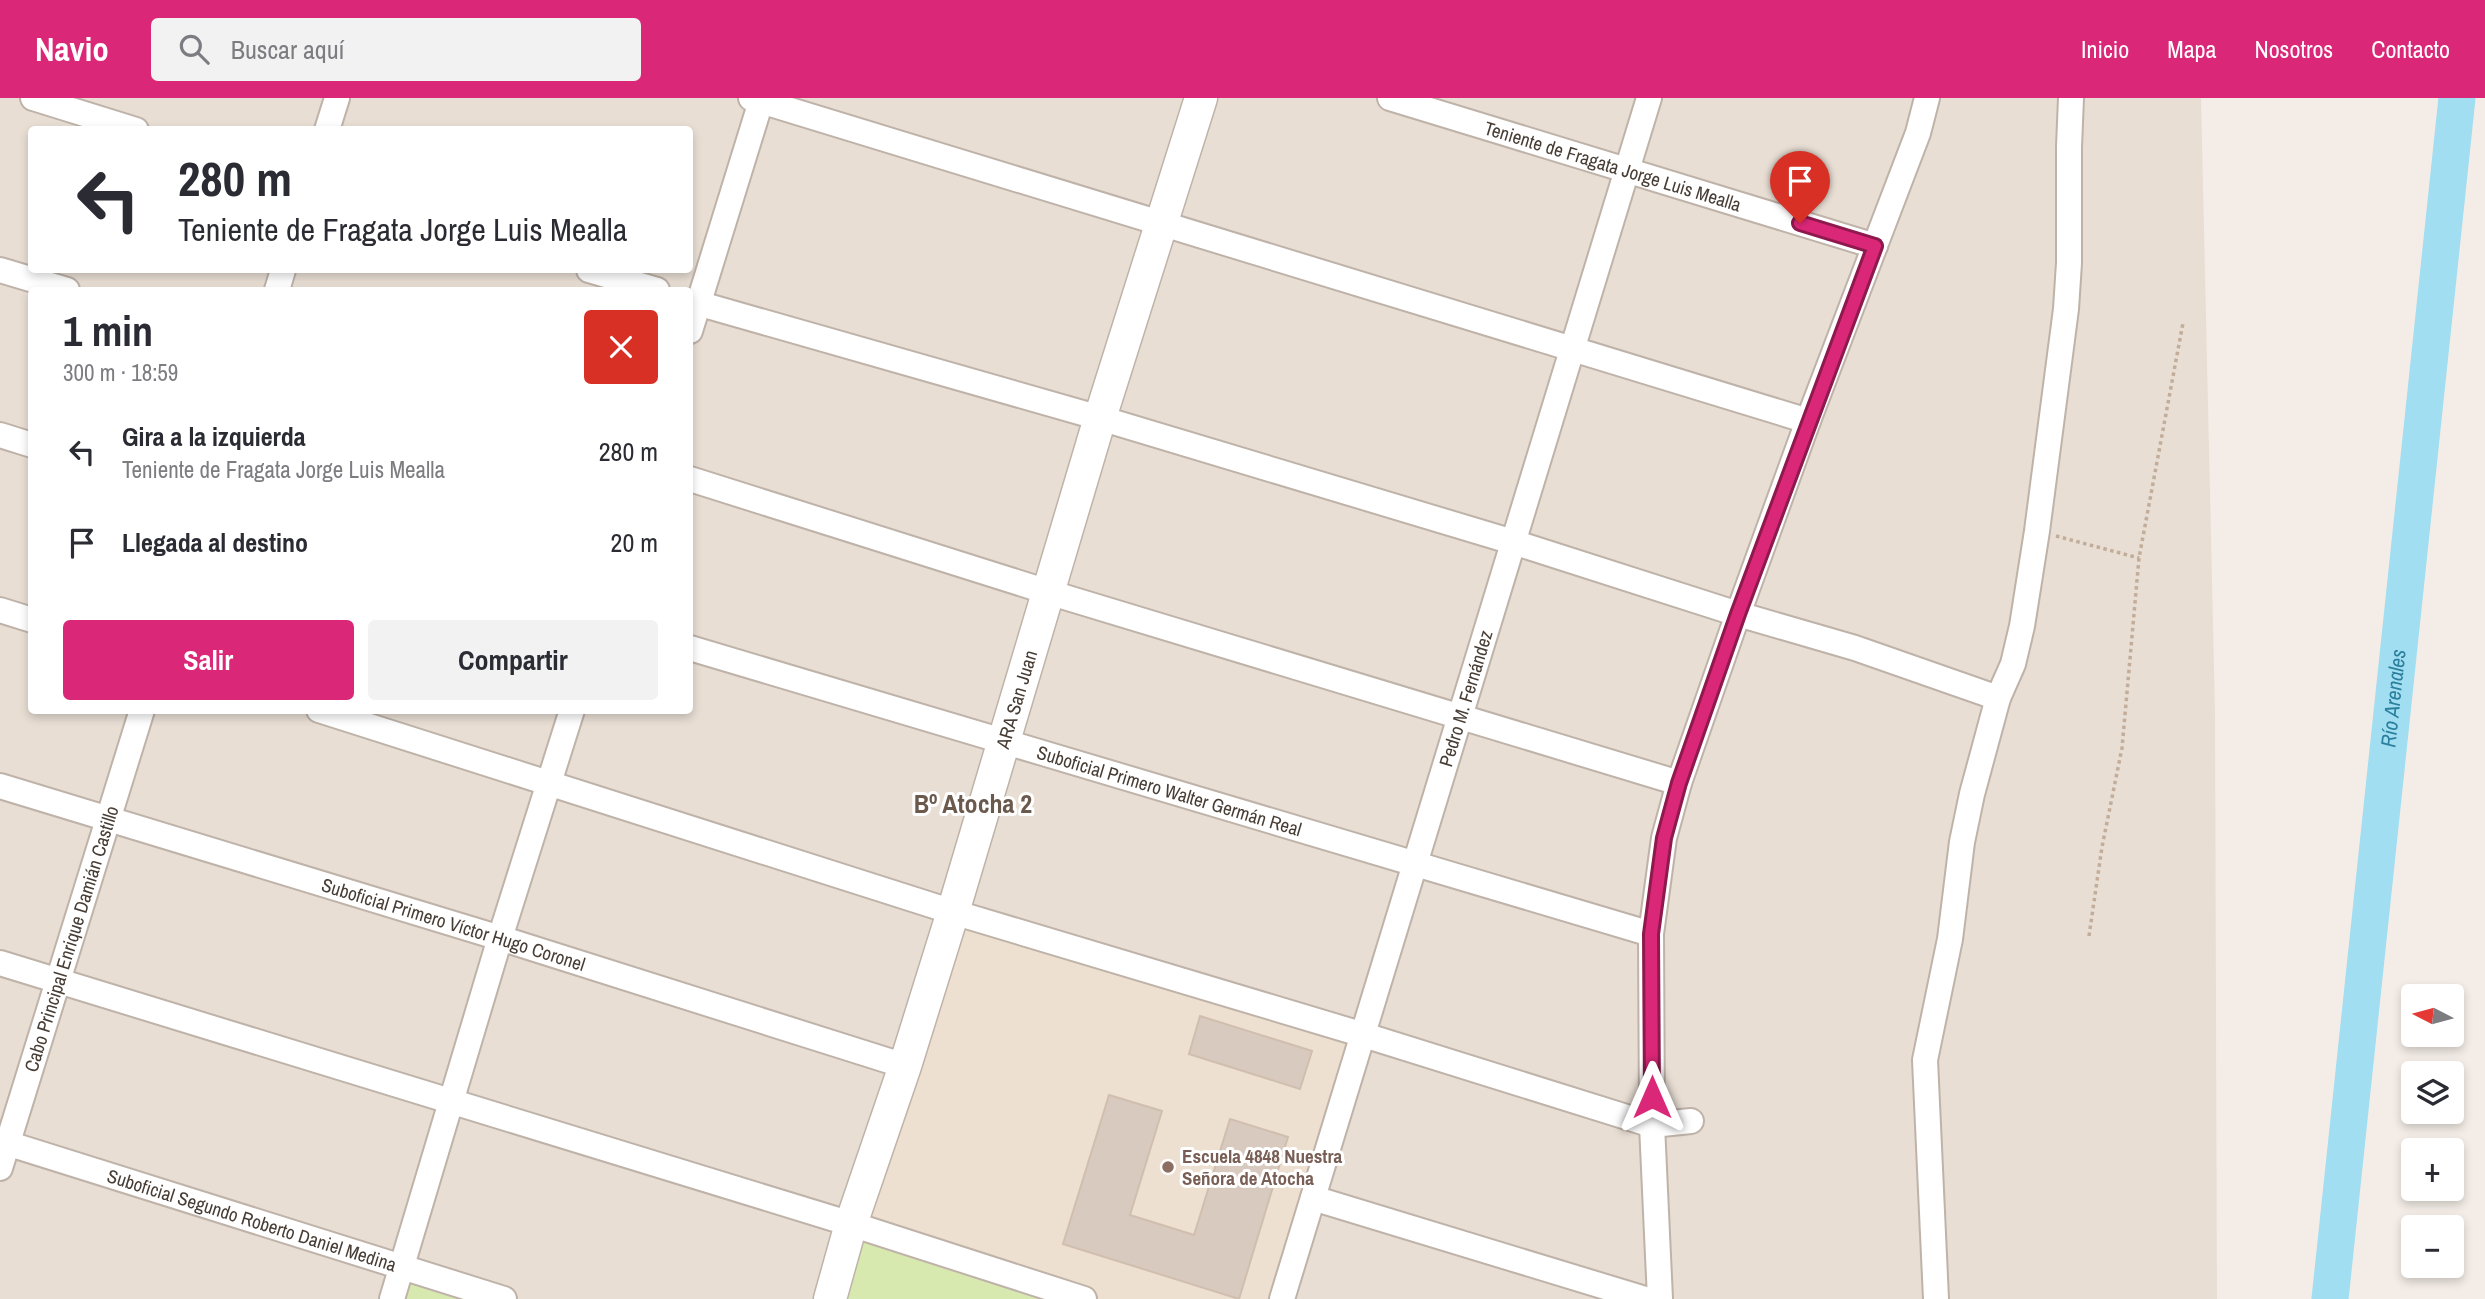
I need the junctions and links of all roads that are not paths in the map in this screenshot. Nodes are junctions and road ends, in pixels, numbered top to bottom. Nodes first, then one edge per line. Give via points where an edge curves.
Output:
1 (33, 98) edge
2 (337, 98) edge
3 (1200, 98) edge
4 (1390, 98) edge
5 (1649, 98) edge
6 (1927, 98) edge
7 (2071, 98) edge
8 (758, 99) edge
9 (122, 126) edge
10 (328, 126) edge
11 (1627, 170) junction
12 (1162, 224) junction
13 (1875, 246) junction
14 (0, 270) edge
15 (599, 273) edge
16 (57, 287) edge
17 (647, 287) edge
18 (694, 302) edge
19 (1572, 349) junction
20 (1100, 418) junction
21 (1808, 421) junction
22 (0, 435) edge
23 (28, 444) edge
24 (693, 480) edge
25 (1513, 542) junction
26 (1048, 592) junction
27 (0, 610) edge
28 (1738, 614) junction
29 (28, 619) edge
30 (693, 649) edge
31 (1998, 698) junction
32 (141, 714) edge
33 (331, 714) edge
34 (571, 714) edge
35 (1461, 715) junction
36 (1004, 742) junction
37 (548, 782) junction
38 (1679, 783) junction
39 (0, 786) edge
40 (108, 817) junction
41 (1415, 865) junction
42 (953, 912) junction
43 (1651, 934) junction
44 (500, 938) junction
45 (0, 963) edge
46 (57, 980) junction
47 (1364, 1035) junction
48 (905, 1066) junction
49 (451, 1101) junction
50 (1691, 1121) dead end
51 (1652, 1125) junction
52 (4, 1142) edge
53 (0, 1168) edge
54 (1313, 1198) junction
55 (851, 1224) junction
56 (402, 1268) junction
57 (392, 1299) edge
58 (504, 1299) edge
59 (830, 1299) edge
60 (1084, 1299) edge
61 (1282, 1299) edge
62 (1644, 1299) edge
63 (1660, 1299) edge
64 (1936, 1299) edge

1 - 9 street
2 - 10 street
3 - 12 street, ARA San Juan
4 - 11 street, Teniente de Fragata Jorge Luis Mealla
5 - 11 street, Pedro M. Fernández
6 - 13 street
7 - 31 street via 2066,309 2022,626
8 - 12 street
8 - 18 street
11 - 13 street, Teniente de Fragata Jorge Luis Mealla
11 - 19 street, Pedro M. Fernández
12 - 19 street
12 - 20 street, ARA San Juan
13 - 21 street
14 - 16 street
15 - 17 street
18 - 20 street
19 - 21 street
19 - 25 street, Pedro M. Fernández
20 - 25 street
20 - 26 street, ARA San Juan
21 - 28 street
22 - 23 street
24 - 26 street
25 - 28 street
25 - 35 street, Pedro M. Fernández
26 - 35 street
26 - 36 street, ARA San Juan
27 - 29 street
28 - 31 street via 1855,648
28 - 38 street
30 - 36 street, Suboficial Primero Walter Germán Real
31 - 64 street via 1967,818 1950,939 1925,1060
32 - 40 street, Cabo Principal Enrique Damián Castillo
33 - 37 street
34 - 37 street
35 - 38 street
35 - 41 street, Pedro M. Fernández
36 - 41 street, Suboficial Primero Walter Germán Real
36 - 42 street, ARA San Juan
37 - 42 street
37 - 44 street
38 - 43 street via 1664,838
39 - 40 street, Suboficial Primero Víctor Hugo Coronel
40 - 44 street, Suboficial Primero Víctor Hugo Coronel
40 - 46 street, Cabo Principal Enrique Damián Castillo
41 - 43 street, Suboficial Primero Walter Germán Real
41 - 47 street, Pedro M. Fernández
42 - 47 street
42 - 48 street, ARA San Juan
43 - 51 street
44 - 48 street, Suboficial Primero Víctor Hugo Coronel
44 - 49 street
45 - 46 street
46 - 49 street
46 - 52 street, Cabo Principal Enrique Damián Castillo
47 - 51 street
47 - 54 street, Pedro M. Fernández
48 - 55 street, ARA San Juan
49 - 55 street
49 - 56 street
50 - 51 street
51 - 63 street
52 - 53 street, Cabo Principal Enrique Damián Castillo
52 - 56 street, Suboficial Segundo Roberto Daniel Medina
54 - 61 street, Pedro M. Fernández
54 - 62 street
55 - 59 street, ARA San Juan
55 - 60 street
56 - 57 street
56 - 58 street, Suboficial Segundo Roberto Daniel Medina

